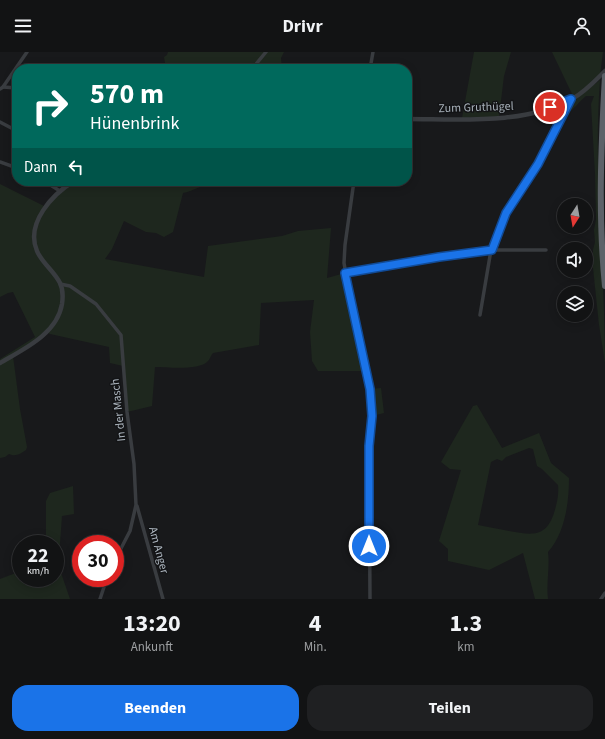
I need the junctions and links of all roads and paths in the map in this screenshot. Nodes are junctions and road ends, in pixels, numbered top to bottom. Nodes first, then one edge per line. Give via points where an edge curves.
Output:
1 (26, 52) edge
2 (266, 52) edge
3 (373, 52) edge
4 (18, 64) edge
5 (256, 64) edge
6 (371, 64) edge
7 (605, 71) edge
8 (12, 73) edge
9 (605, 76) edge
10 (2, 88) edge
11 (571, 99) junction
12 (412, 119) edge
13 (0, 122) edge
14 (12, 128) edge
15 (0, 162) edge
16 (12, 166) edge
17 (52, 186) edge
18 (67, 186) edge
19 (353, 186) edge
20 (60, 191) junction
21 (492, 250) junction
22 (546, 250) dead end
23 (345, 273) junction
24 (60, 284) junction
25 (605, 286) edge
26 (480, 315) dead end
27 (0, 363) edge
28 (136, 505) junction
29 (124, 543) edge
30 (104, 587) edge
31 (605, 593) edge
32 (100, 599) edge
33 (163, 599) edge
34 (370, 599) edge
35 (601, 599) edge

1 - 4 street
2 - 5 street
3 - 6 street
7 - 11 street, Zum Gruthügel via 584,91
8 - 10 street
9 - 25 highway via 601,208
11 - 12 street, Zum Gruthügel via 536,113 511,117
11 - 21 street via 538,164 506,213
13 - 14 street
15 - 16 street
17 - 20 street
18 - 20 street
19 - 23 street via 345,245
20 - 24 street via 41,214 34,237 40,256
21 - 22 street
21 - 23 street
21 - 26 street
23 - 34 street via 368,376 372,416 369,446
24 - 27 street via 62,306 54,324 34,343
24 - 28 street, In der Masch via 70,286 96,304 121,335
28 - 29 street, In der Masch via 130,531
28 - 33 street, Am Anger
30 - 32 street
31 - 35 street

